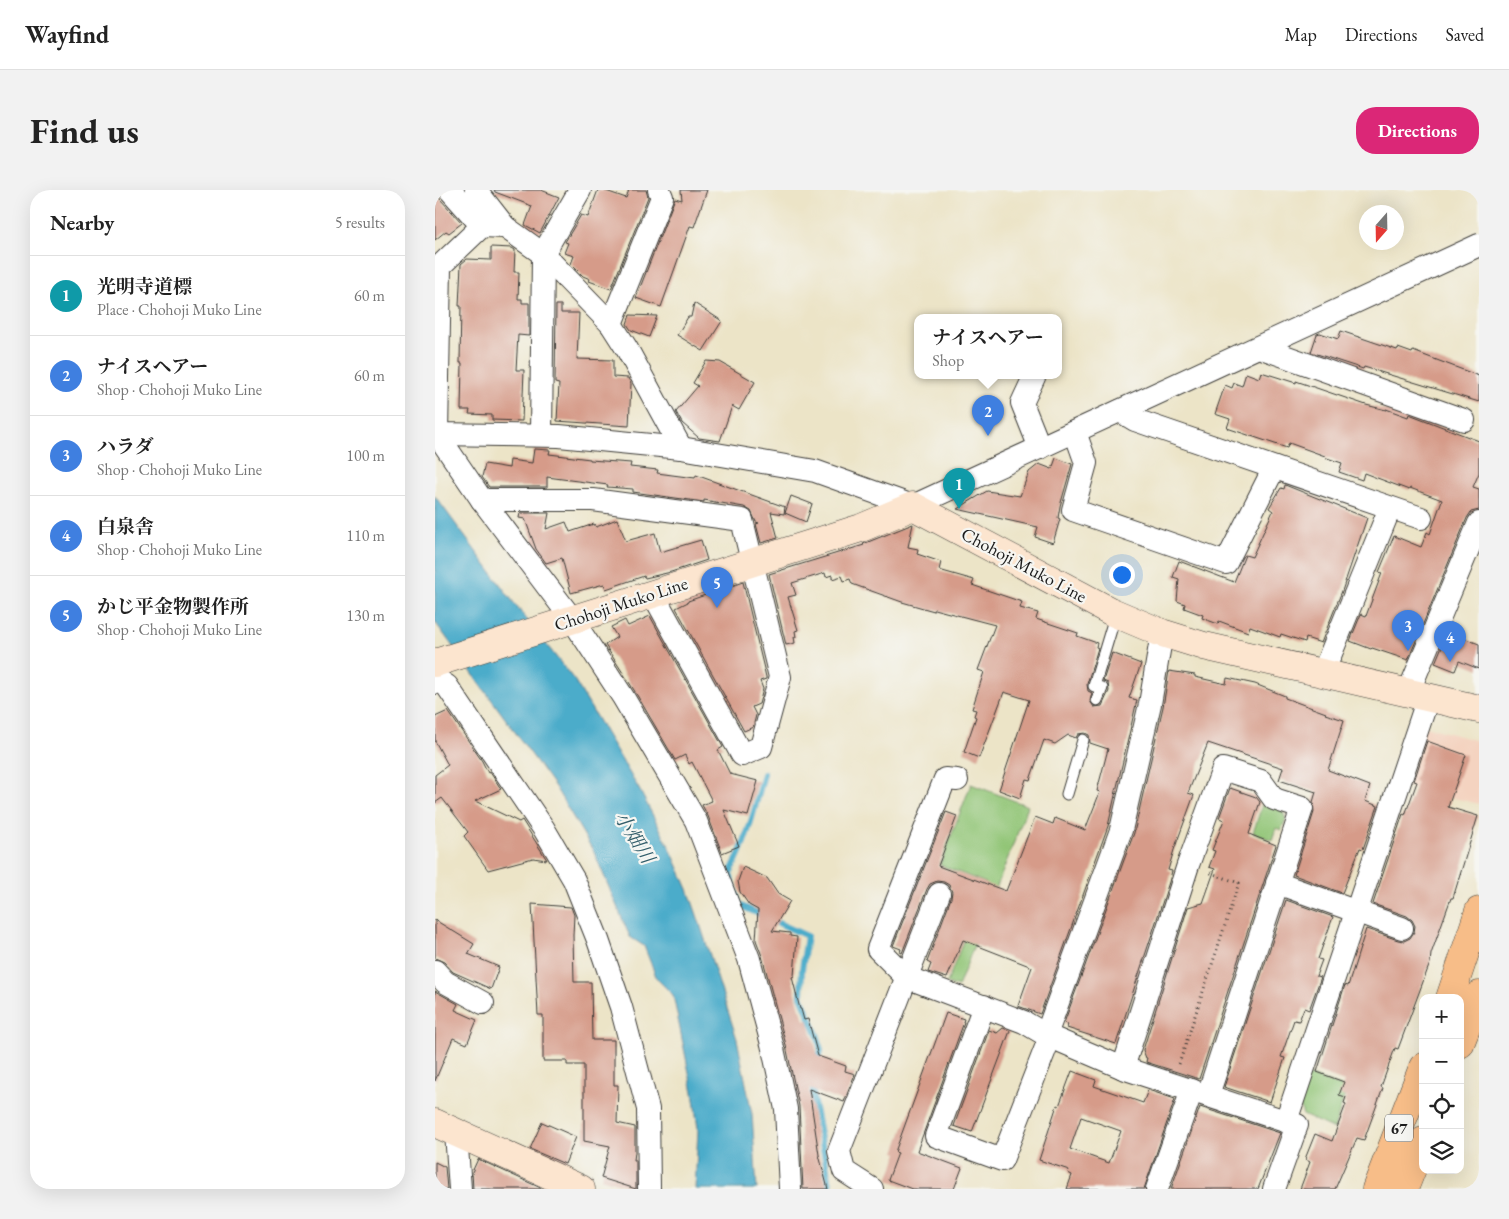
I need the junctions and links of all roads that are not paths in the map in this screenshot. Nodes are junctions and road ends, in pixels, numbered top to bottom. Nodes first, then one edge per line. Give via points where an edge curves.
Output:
1 (450, 190) edge
2 (476, 190) edge
3 (580, 190) edge
4 (659, 190) edge
5 (482, 226) junction
6 (505, 227) junction
7 (1479, 245) edge
8 (543, 254) junction
9 (437, 267) edge
10 (611, 324) junction
11 (1259, 348) junction
12 (1033, 379) edge
13 (1120, 411) junction
14 (1463, 420) dead end
15 (1075, 432) junction
16 (436, 433) edge
17 (541, 435) junction
18 (681, 448) junction
19 (1040, 448) junction
20 (1274, 468) junction
21 (482, 500) junction
22 (913, 506) junction
23 (1390, 508) junction
24 (1421, 518) dead end
25 (1477, 533) edge
26 (751, 563) junction
27 (653, 594) junction
28 (1116, 613) junction
29 (573, 619) junction
30 (1162, 633) junction
31 (435, 662) edge
32 (1323, 673) junction
33 (435, 683) edge
34 (1418, 695) junction
35 (1097, 700) dead end
36 (1479, 709) edge
37 (1083, 740) dead end
38 (957, 780) dead end
39 (1067, 794) dead end
40 (1277, 883) junction
41 (939, 894) dead end
42 (1357, 911) junction
43 (1479, 911) edge
44 (1402, 928) dead end
45 (435, 971) edge
46 (906, 977) junction
47 (1450, 994) edge
48 (1479, 995) edge
49 (483, 1003) dead end
50 (984, 1006) junction
51 (1048, 1036) junction
52 (1462, 1039) edge
53 (1123, 1068) junction
54 (1419, 1077) edge
55 (1191, 1090) junction
56 (1286, 1121) junction
57 (446, 1128) edge
58 (1393, 1145) junction
59 (1419, 1148) edge
60 (1419, 1151) edge
61 (460, 1189) edge
62 (581, 1189) edge
63 (649, 1189) edge
64 (790, 1189) edge
65 (872, 1189) edge
66 (1157, 1189) edge
67 (1274, 1189) edge
68 (1376, 1189) edge
69 (1405, 1189) edge

1 - 5 street
2 - 6 street
3 - 8 street
4 - 10 street via 661,197
5 - 6 street
5 - 9 street
6 - 8 street
7 - 11 street
8 - 10 street
8 - 17 street
9 - 16 street
10 - 18 street
11 - 13 street
11 - 14 street
12 - 19 street via 1022,403
13 - 15 street
13 - 20 street via 1135,420
15 - 19 street
15 - 20 street via 1086,463 1073,510 1226,563
16 - 17 street
16 - 21 street
17 - 18 street
18 - 22 street via 815,470
19 - 22 street
20 - 23 street
21 - 26 street via 593,500 742,520
21 - 29 street
22 - 26 main road, Chohoji Muko Line via 861,528
22 - 28 main road, Chohoji Muko Line
23 - 24 street
23 - 32 street
25 - 34 street
26 - 27 main road, Chohoji Muko Line
26 - 27 street via 780,677 761,747 742,755
27 - 29 main road, Chohoji Muko Line
28 - 30 main road, Chohoji Muko Line
28 - 35 lane via 1094,686 1102,688
29 - 31 main road, Chohoji Muko Line
29 - 64 street via 623,697 700,830 749,959 772,1044 787,1108
30 - 32 main road, Chohoji Muko Line
30 - 51 street via 1150,704 1121,830
32 - 34 main road, Chohoji Muko Line
33 - 63 street via 447,686 534,814 574,880 621,1007 648,1109
34 - 36 main road, Chohoji Muko Line
34 - 42 street
37 - 39 lane
38 - 46 street via 945,779 878,949
40 - 42 street
40 - 53 street via 1301,808 1274,799 1261,781 1223,769 1188,865
40 - 55 street
41 - 46 street
42 - 44 street
42 - 56 street
43 - 47 main road
45 - 49 street via 445,982
46 - 50 street
46 - 65 street via 839,1151 844,1171
48 - 52 main road
50 - 51 street
50 - 51 street via 936,1136 1003,1160
51 - 53 street
53 - 55 street
54 - 58 main road, 67
55 - 56 street
55 - 66 street
56 - 67 street via 1297,1125
57 - 61 street
57 - 62 main road
58 - 59 main road
58 - 68 main road, 67
60 - 69 main road, 67

